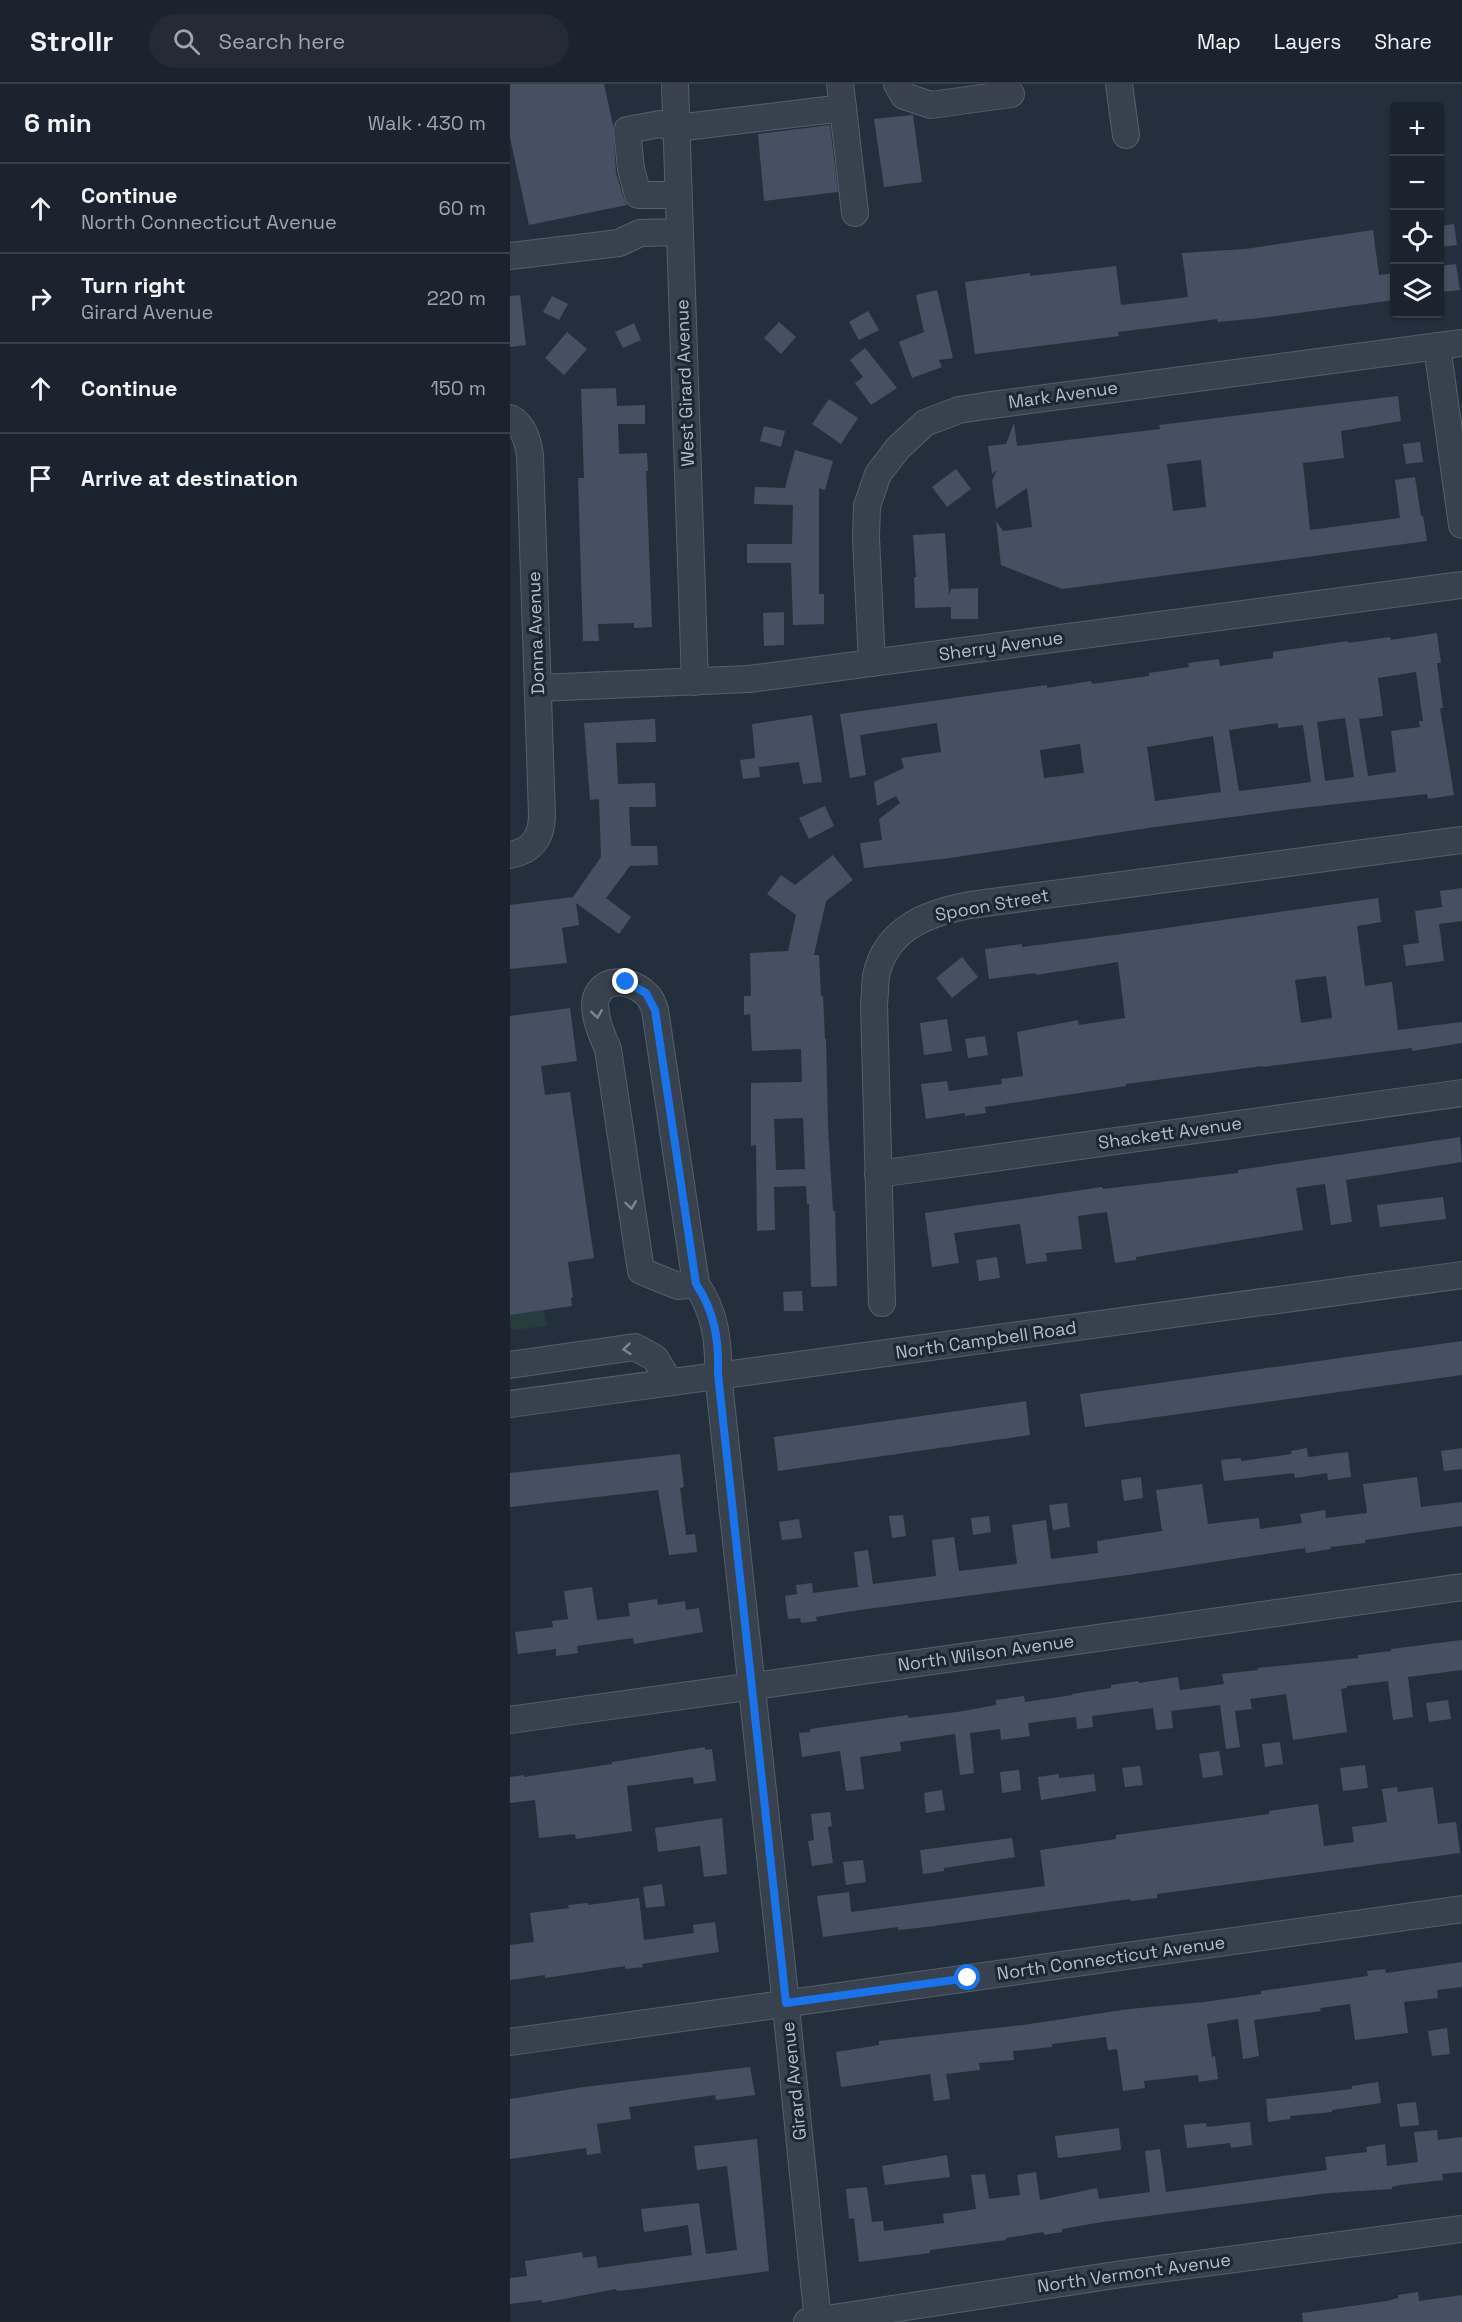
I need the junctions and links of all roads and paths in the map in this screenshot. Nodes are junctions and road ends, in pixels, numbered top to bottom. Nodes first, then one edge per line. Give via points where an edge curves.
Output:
1 (675, 84) edge
2 (897, 84) edge
3 (1119, 84) edge
4 (1011, 94) dead end
5 (841, 96) edge
6 (677, 128) junction
7 (1126, 135) dead end
8 (678, 195) junction
9 (855, 213) dead end
10 (679, 232) junction
11 (510, 256) edge
12 (1462, 343) edge
13 (1437, 346) junction
14 (512, 419) edge
15 (1462, 525) edge
16 (1462, 585) edge
17 (872, 663) junction
18 (695, 682) junction
19 (538, 688) junction
20 (1462, 840) edge
21 (520, 851) edge
22 (1462, 1093) edge
23 (878, 1174) junction
24 (1462, 1275) edge
25 (696, 1284) junction
26 (882, 1303) dead end
27 (510, 1365) edge
28 (718, 1374) junction
29 (669, 1381) junction
30 (510, 1404) edge
31 (1462, 1587) edge
32 (752, 1686) junction
33 (510, 1720) edge
34 (1462, 1909) edge
35 (786, 2003) junction
36 (510, 2042) edge
37 (1462, 2229) edge
38 (814, 2321) edge

1 - 6 street, West Girard Avenue
2 - 4 street via 904,96 932,105
3 - 7 street
5 - 6 street
5 - 9 street
6 - 8 street, West Girard Avenue
6 - 8 street via 660,124 627,130 638,195
8 - 10 street, West Girard Avenue
10 - 11 street via 640,233 619,243
10 - 18 street, West Girard Avenue
12 - 13 street, Mark Avenue
13 - 15 street
13 - 17 street, Mark Avenue via 1006,402 959,410 925,423 878,474 867,506
14 - 19 street, Donna Avenue via 528,440 530,456
16 - 17 street, Sherry Avenue
17 - 18 street, Sherry Avenue
18 - 19 street, Sherry Avenue
19 - 21 street, Donna Avenue via 542,826 538,836
20 - 23 street, Spoon Street via 970,905 918,920 886,952 877,975 874,1004
22 - 23 street, Shackett Avenue
23 - 26 street, Spoon Street
24 - 28 street, North Campbell Road
25 -> 25 street via 655,1010 646,993 616,981 601,989 595,1005 608,1049 641,1271 678,1286
25 - 28 street, Girard Avenue via 712,1314 719,1349
29 -> 27 street via 655,1358 634,1347
28 - 29 street, North Campbell Road
28 - 32 street, Girard Avenue
29 - 30 street, North Campbell Road
31 - 32 street, North Wilson Avenue
32 - 33 street, North Wilson Avenue
32 - 35 street, Girard Avenue
34 - 35 street, North Connecticut Avenue
35 - 36 street, North Connecticut Avenue
35 - 38 street, Girard Avenue
37 - 38 street, North Vermont Avenue via 1122,2274

